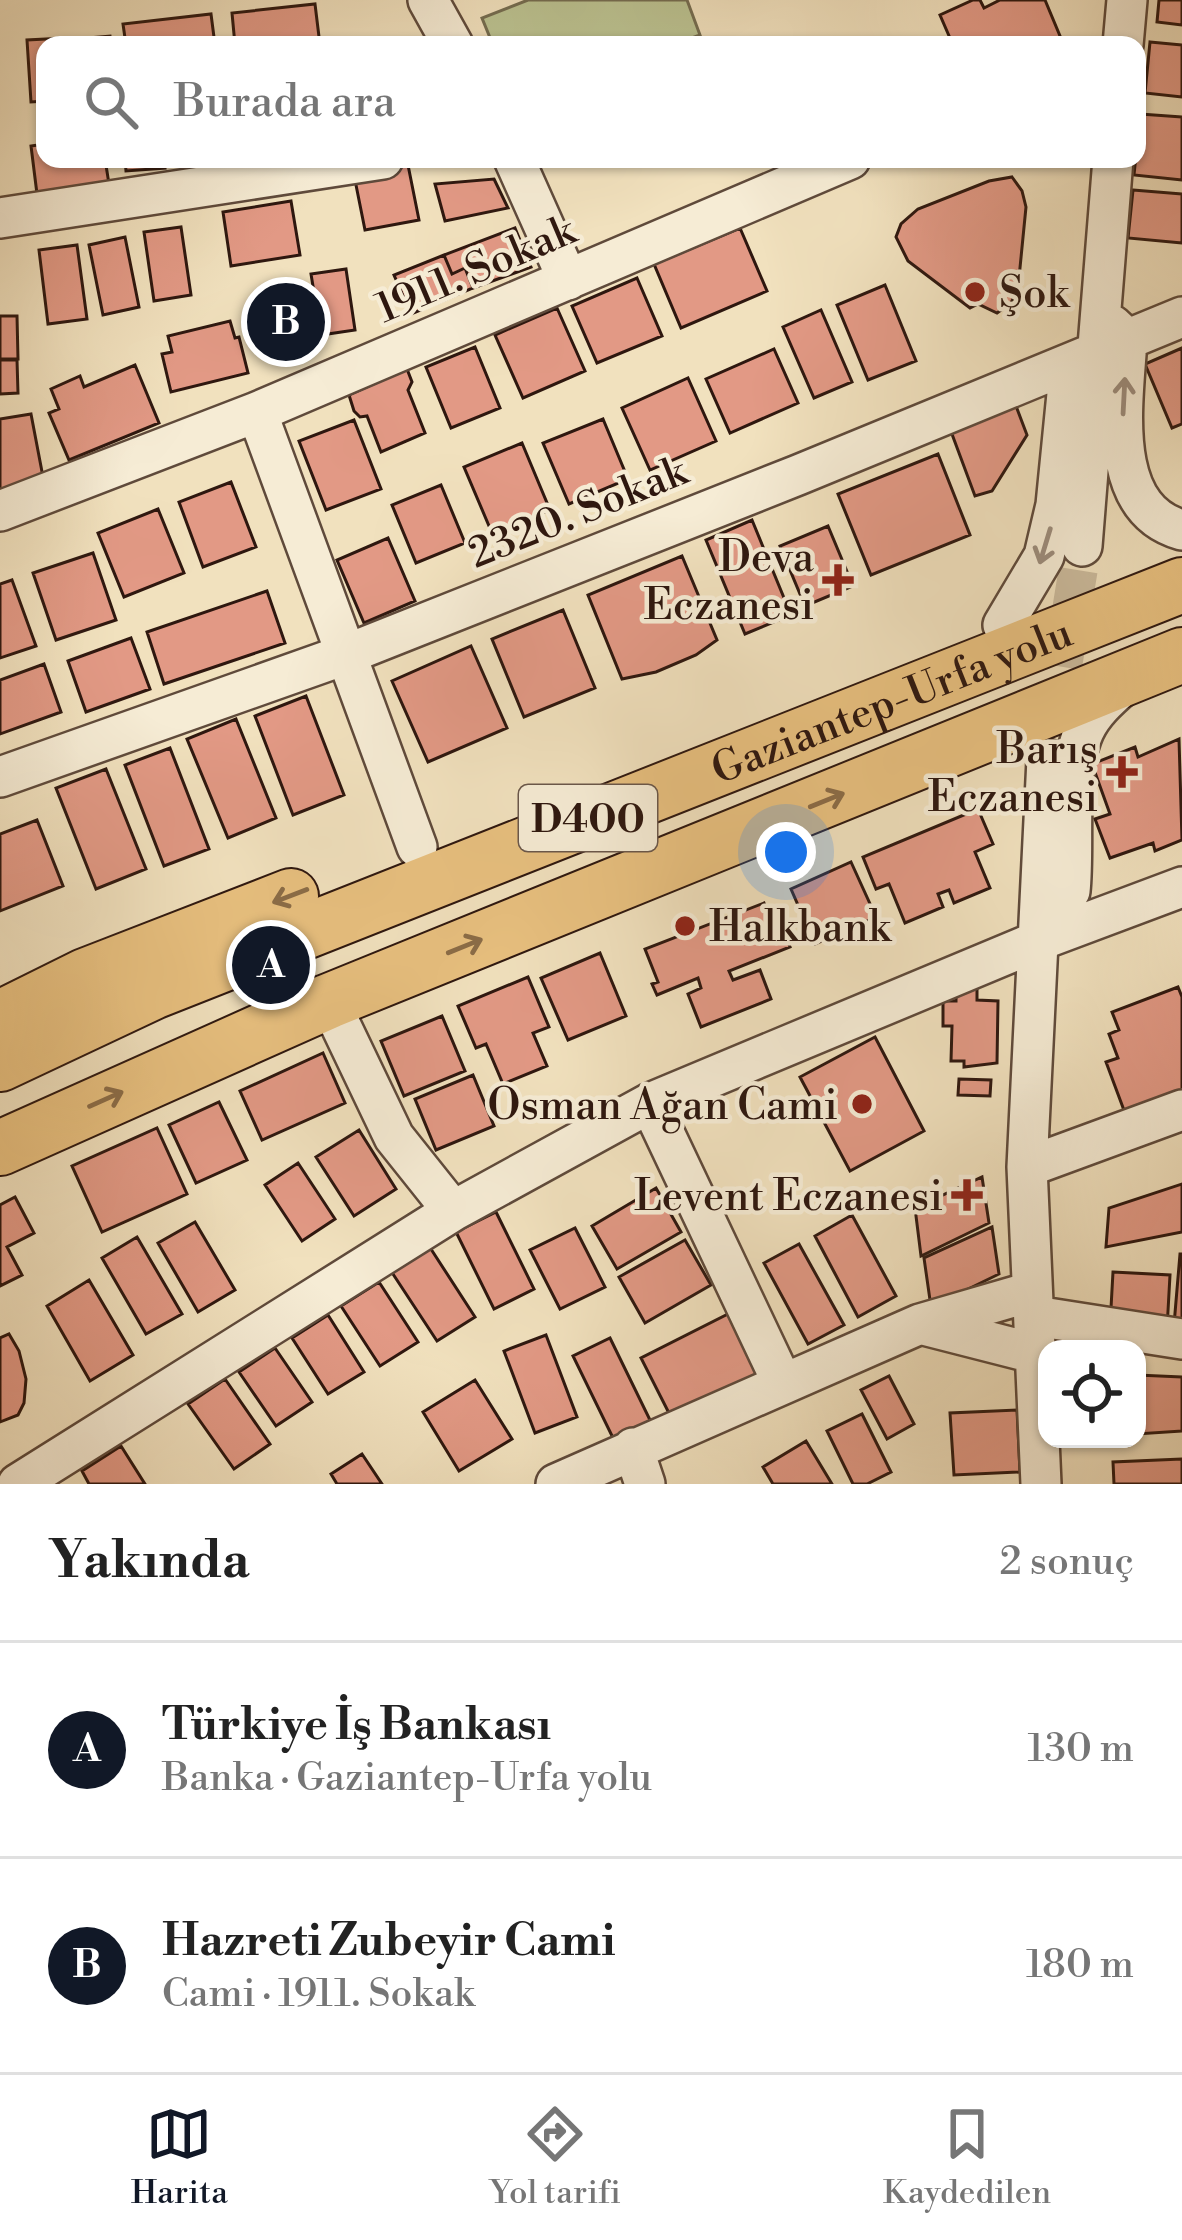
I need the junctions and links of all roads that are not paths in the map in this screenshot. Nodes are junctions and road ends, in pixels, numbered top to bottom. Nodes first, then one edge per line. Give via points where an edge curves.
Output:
1 (428, 0) edge
2 (1127, 0) edge
3 (448, 36) edge
4 (1125, 36) edge
5 (325, 168) edge
6 (518, 168) edge
7 (829, 168) edge
8 (1112, 168) edge
9 (0, 218) edge
10 (568, 280) junction
11 (1182, 316) edge
12 (1098, 342) junction
13 (257, 412) junction
14 (0, 512) edge
15 (1182, 530) edge
16 (1082, 547) tunnel mouth
17 (1182, 549) edge
18 (1182, 585) edge
19 (1182, 622) edge
20 (1004, 625) junction
21 (347, 654) junction
22 (1161, 663) edge
23 (991, 734) junction
24 (1047, 759) tunnel mouth
25 (0, 777) edge
26 (418, 847) junction
27 (1182, 886) edge
28 (1039, 932) junction
29 (329, 1001) junction
30 (0, 1018) edge
31 (0, 1064) edge
32 (0, 1096) edge
33 (650, 1103) junction
34 (1182, 1110) edge
35 (0, 1148) edge
36 (1027, 1167) junction
37 (453, 1211) junction
38 (1033, 1320) junction
39 (920, 1324) junction
40 (1182, 1339) edge
41 (783, 1384) junction
42 (639, 1466) edge
43 (18, 1484) edge
44 (556, 1484) edge
45 (1041, 1484) edge

1 - 3 street
2 - 4 street
5 - 9 street
6 - 10 street
7 - 10 street, 1911. Sokak
8 - 12 street
10 - 13 street, 1911. Sokak
11 - 12 street, 2320. Sokak
15 -> 12 street via 1152,514 1126,468
12 - 16 street
12 -> 20 street via 1044,556
12 - 21 street, 2320. Sokak
13 - 14 street, 1911. Sokak
13 - 21 street
17 - 20 highway
18 - 31 highway, Gaziantep-Urfa yolu / D400 via 195,974
19 - 32 highway, Gaziantep-Urfa yolu / D400 via 158,1022
20 - 26 highway
21 - 25 street, 2320. Sokak
21 - 26 street
22 - 23 highway
22 - 28 street via 1102,703 1084,731 1070,891
23 - 28 street via 1007,737 1024,768 1022,880
29 -> 23 highway
24 - 28 street
26 -> 30 highway via 86,976
27 - 28 street
28 - 33 street
28 - 36 street
35 -> 29 highway
29 - 37 street via 394,1137
33 - 37 street
33 - 41 street
34 - 36 street
36 - 38 street
37 - 43 street
38 - 39 street
38 - 39 street
38 - 40 street
38 - 45 street
39 - 41 street
41 - 42 street
42 - 44 street

